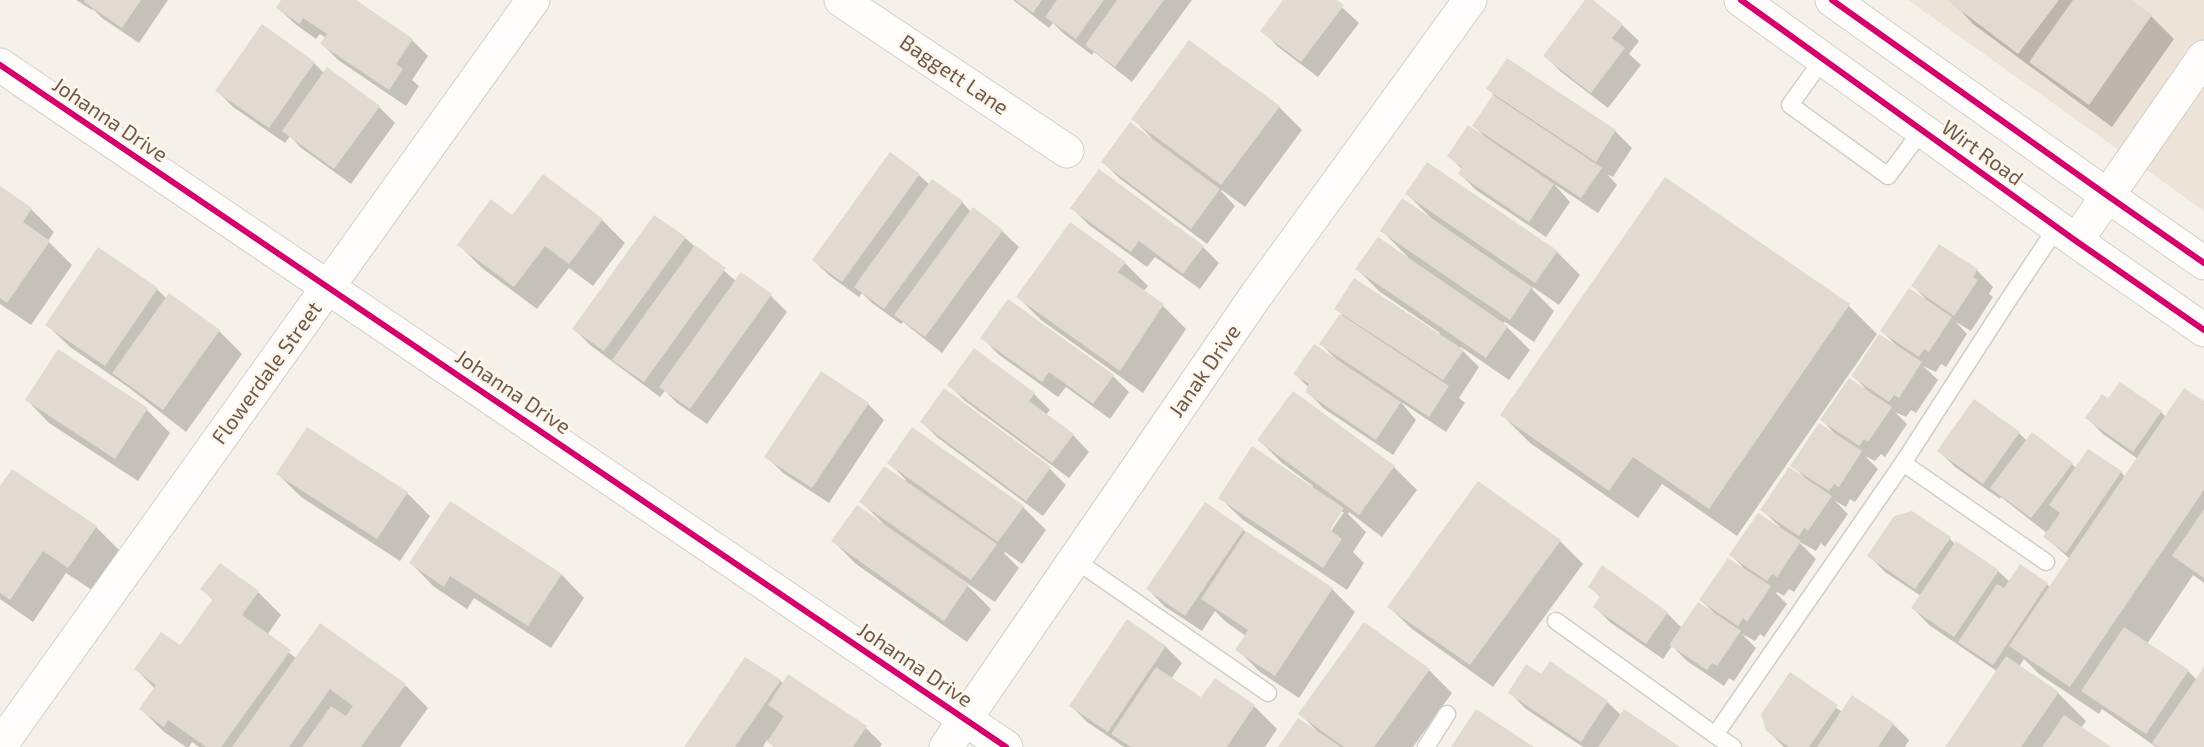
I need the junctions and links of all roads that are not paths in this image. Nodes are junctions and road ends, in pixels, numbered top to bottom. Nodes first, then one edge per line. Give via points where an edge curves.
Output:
1 (533, 0) edge
2 (841, 0) edge
3 (1470, 0) edge
4 (1741, 0) edge
5 (1832, 0) edge
6 (2204, 57) edge
7 (1823, 59) junction
8 (0, 65) edge
9 (1922, 130) junction
10 (1067, 151) dead end
11 (2108, 196) junction
12 (2067, 234) junction
13 (2204, 263) edge
14 (329, 287) junction
15 (2204, 330) edge
16 (1903, 463) junction
17 (1075, 560) junction
18 (2046, 562) dead end
19 (1556, 621) dead end
20 (1268, 693) dead end
21 (1447, 714) dead end
22 (965, 719) junction
23 (1715, 735) junction
24 (2, 744) edge
25 (946, 747) edge
26 (1006, 747) edge
27 (1426, 747) edge
28 (1733, 747) edge

1 - 14 street, Flowerdale Street
2 - 10 street, Baggett Lane
3 - 17 street, Janak Drive via 1257,294
4 - 7 street, Wirt Road
5 - 11 street, Wirt Road
6 - 11 street
7 - 9 street, Wirt Road
7 - 9 lane via 1790,105 1888,176
8 - 14 street, Johanna Drive
9 - 12 street, Wirt Road
11 - 12 street
11 - 13 street, Wirt Road
12 - 15 street, Wirt Road
12 - 16 lane via 2005,305
14 - 22 street, Johanna Drive
14 - 24 street, Flowerdale Street
16 - 18 lane
16 - 23 lane
17 - 20 lane
17 - 22 street, Janak Drive
19 - 23 lane
21 - 27 lane
22 - 25 street, Janak Drive
22 - 26 street, Johanna Drive
23 - 28 lane

